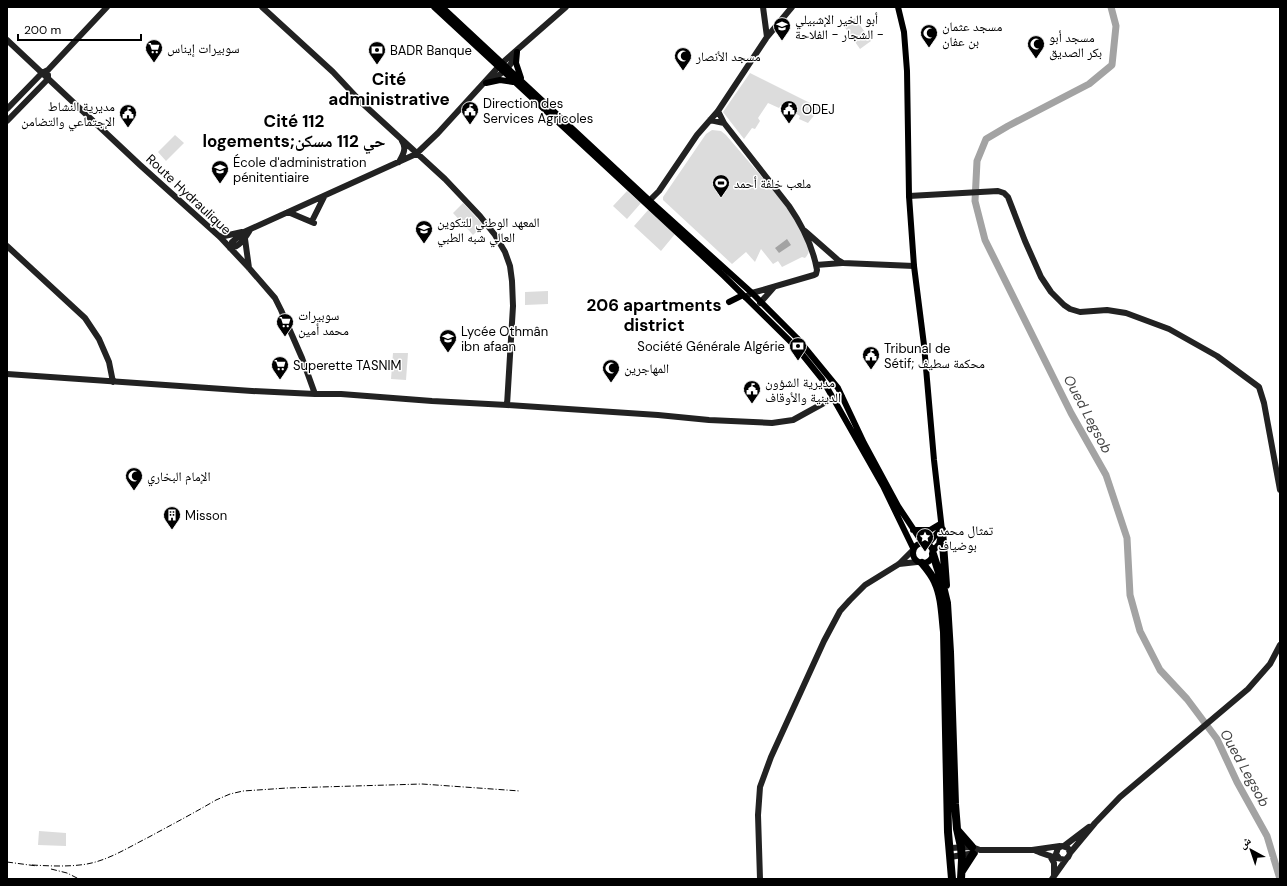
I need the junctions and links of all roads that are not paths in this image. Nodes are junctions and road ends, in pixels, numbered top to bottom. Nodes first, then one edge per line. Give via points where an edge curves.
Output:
1 (107, 7) edge
2 (262, 7) edge
3 (434, 7) edge
4 (442, 7) edge
5 (566, 7) edge
6 (763, 7) edge
7 (792, 7) edge
8 (898, 7) edge
9 (767, 37) junction
10 (7, 40) edge
11 (518, 49) junction
12 (500, 65) junction
13 (48, 70) junction
14 (506, 70) junction
15 (42, 73) junction
16 (48, 79) junction
17 (521, 80) junction
18 (515, 83) junction
19 (483, 84) junction
20 (7, 109) edge
21 (718, 111) junction
22 (710, 120) junction
23 (7, 121) edge
24 (724, 123) junction
25 (401, 140) junction
26 (416, 154) junction
27 (398, 162) junction
28 (324, 196) junction
29 (909, 196) junction
30 (648, 203) junction
31 (288, 212) junction
32 (804, 230) junction
33 (247, 233) junction
34 (220, 237) junction
35 (7, 246) edge
36 (230, 248) junction
37 (844, 263) junction
38 (816, 265) junction
39 (914, 266) junction
40 (249, 268) junction
41 (774, 287) junction
42 (752, 294) junction
43 (744, 296) junction
44 (729, 302) dead end
45 (760, 303) junction
46 (7, 374) edge
47 (113, 382) junction
48 (315, 394) junction
49 (842, 397) junction
50 (833, 398) junction
51 (507, 405) junction
52 (1280, 490) edge
53 (940, 525) junction
54 (913, 530) junction
55 (925, 543) junction
56 (913, 549) junction
57 (933, 553) junction
58 (920, 562) junction
59 (898, 564) junction
60 (947, 603) junction
61 (1280, 646) edge
62 (1095, 823) junction
63 (957, 829) junction
64 (1062, 846) junction
65 (961, 847) junction
66 (950, 848) junction
67 (1032, 850) junction
68 (975, 851) junction
69 (962, 856) junction
70 (1050, 856) junction
71 (1069, 856) junction
72 (950, 857) junction
73 (1059, 858) junction
74 (961, 876) edge
75 (1052, 878) edge
76 (760, 879) edge
77 (952, 879) edge

1 - 13 street
2 - 25 street
3 - 12 main road
4 - 12 main road
5 - 11 street
6 - 9 street
7 - 9 street
8 - 29 main road via 904,32 907,71
9 - 21 street
10 - 15 street, Route Hydraulique
11 - 12 street
11 - 14 street via 514,61
11 - 17 main road via 516,64
12 - 14 main road
12 - 19 street
13 - 15 street
13 - 16 street
14 - 17 main road
14 - 18 main road
14 - 19 street
15 - 16 street, Route Hydraulique
15 - 20 street
16 - 23 street
16 - 34 street, Route Hydraulique
17 - 30 main road
18 - 19 main road via 500,80
18 - 30 main road
19 - 26 street
21 - 22 street
21 - 24 street
22 - 24 street
22 - 30 street
24 - 32 street via 789,206
25 - 26 street
25 - 27 street via 404,150
26 - 27 street
26 - 51 street via 445,179 485,221 505,252 511,274 513,306
27 - 28 street
28 - 31 street
28 - 31 street via 313,222
29 - 39 main road
29 - 52 street via 1002,192 1008,197 1041,277 1064,305 1080,312 1107,310 1126,313 1169,329 1217,356 1259,387
30 - 42 main road
30 - 43 main road
31 - 33 street
32 - 37 street
32 - 38 street
33 - 34 street
33 - 36 street via 232,242
33 - 40 street
34 - 36 street, Route Hydraulique
35 - 47 street via 85,318 99,339 109,362
36 - 40 street, Route Hydraulique
37 - 38 street
37 - 39 street
38 - 41 street via 817,271 814,276
39 - 53 main road
40 - 48 street, Route Hydraulique via 281,310
41 - 42 street
41 - 45 street
42 - 43 street
42 - 45 main road
43 - 44 main road
43 - 50 main road via 797,348 822,379
45 - 49 main road via 797,338 838,388
46 - 47 street
47 - 48 street
48 - 51 street
49 - 50 street
49 - 54 main road via 864,443
50 - 51 street via 794,420 772,423
50 - 56 main road via 883,486
53 - 54 main road via 930,530
53 - 55 main road via 938,532
53 - 57 main road via 939,544
53 - 60 highway via 944,542
54 - 55 main road
55 - 56 main road via 917,544
55 - 57 main road
56 - 58 main road via 913,557
56 - 59 street
57 - 58 main road via 928,562
57 - 60 highway
58 - 59 street
58 - 66 highway via 934,581 941,603
59 - 76 street via 865,585 840,611 771,757 759,795
60 - 63 highway
61 - 62 street via 1270,664 1236,700 1133,785
62 - 64 street
62 - 71 street
63 - 65 highway
63 - 68 highway
64 - 67 street
64 - 71 street via 1068,848
64 - 73 street via 1056,852
65 - 66 street
65 - 68 street
65 - 69 highway
66 - 72 highway
67 - 68 street
67 - 70 street
68 - 69 street
68 - 74 highway
69 - 72 street
69 - 74 highway
70 - 73 street
70 - 75 street via 1054,863
71 - 73 street via 1063,860
71 - 75 street
72 - 77 highway

